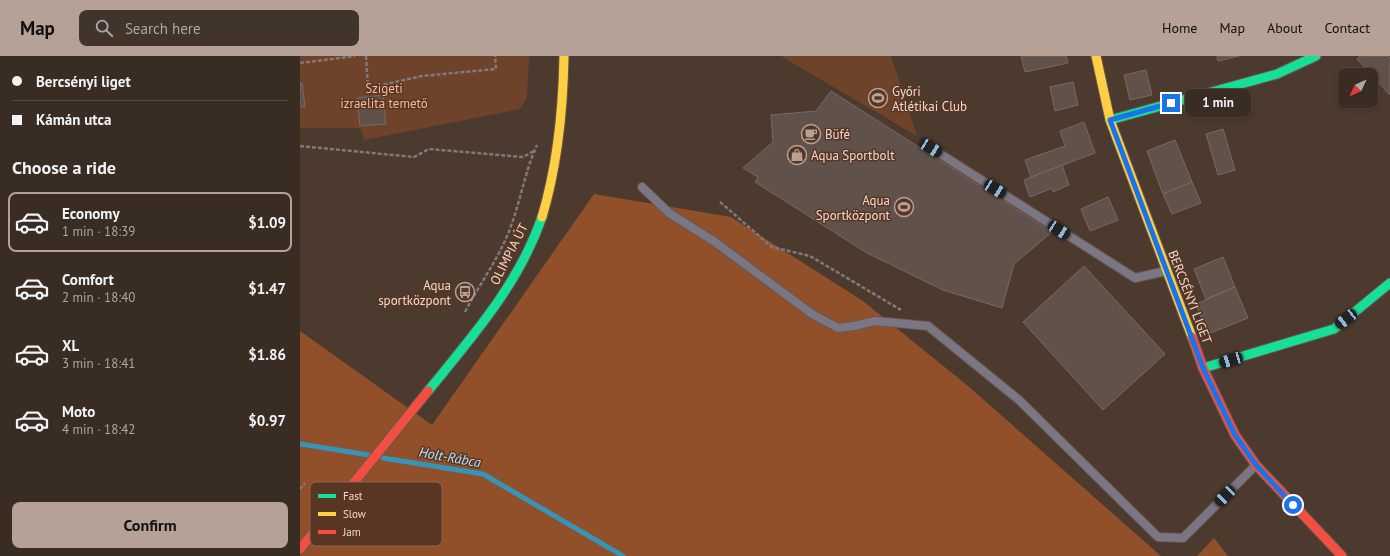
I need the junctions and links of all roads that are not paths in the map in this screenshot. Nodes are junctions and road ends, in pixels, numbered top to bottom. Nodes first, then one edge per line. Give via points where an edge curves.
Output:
1 (564, 56) edge
2 (1096, 56) edge
3 (1316, 56) edge
4 (1110, 120) junction
5 (931, 148) dead end
6 (642, 187) dead end
7 (1167, 271) junction
8 (1390, 283) edge
9 (1203, 368) junction
10 (1256, 465) junction
11 (354, 482) edge
12 (310, 537) edge
13 (300, 549) edge
14 (1342, 556) edge

1 - 11 street, OLIMPIA ÚT via 558,141 548,200 534,238 515,277 494,308 397,432
2 - 4 street, BERCSÉNYI LIGET
3 - 4 street via 1277,74
4 - 7 street, BERCSÉNYI LIGET
5 - 7 lane via 1135,278
6 - 10 lane via 669,213 715,242 812,314 838,328 875,320 928,326 1019,400 1158,537 1183,538
7 - 9 street, BERCSÉNYI LIGET
8 - 9 street via 1334,329
9 - 10 street, BERCSÉNYI LIGET via 1235,435
10 - 14 street, BERCSÉNYI LIGET
12 - 13 street, OLIMPIA ÚT

